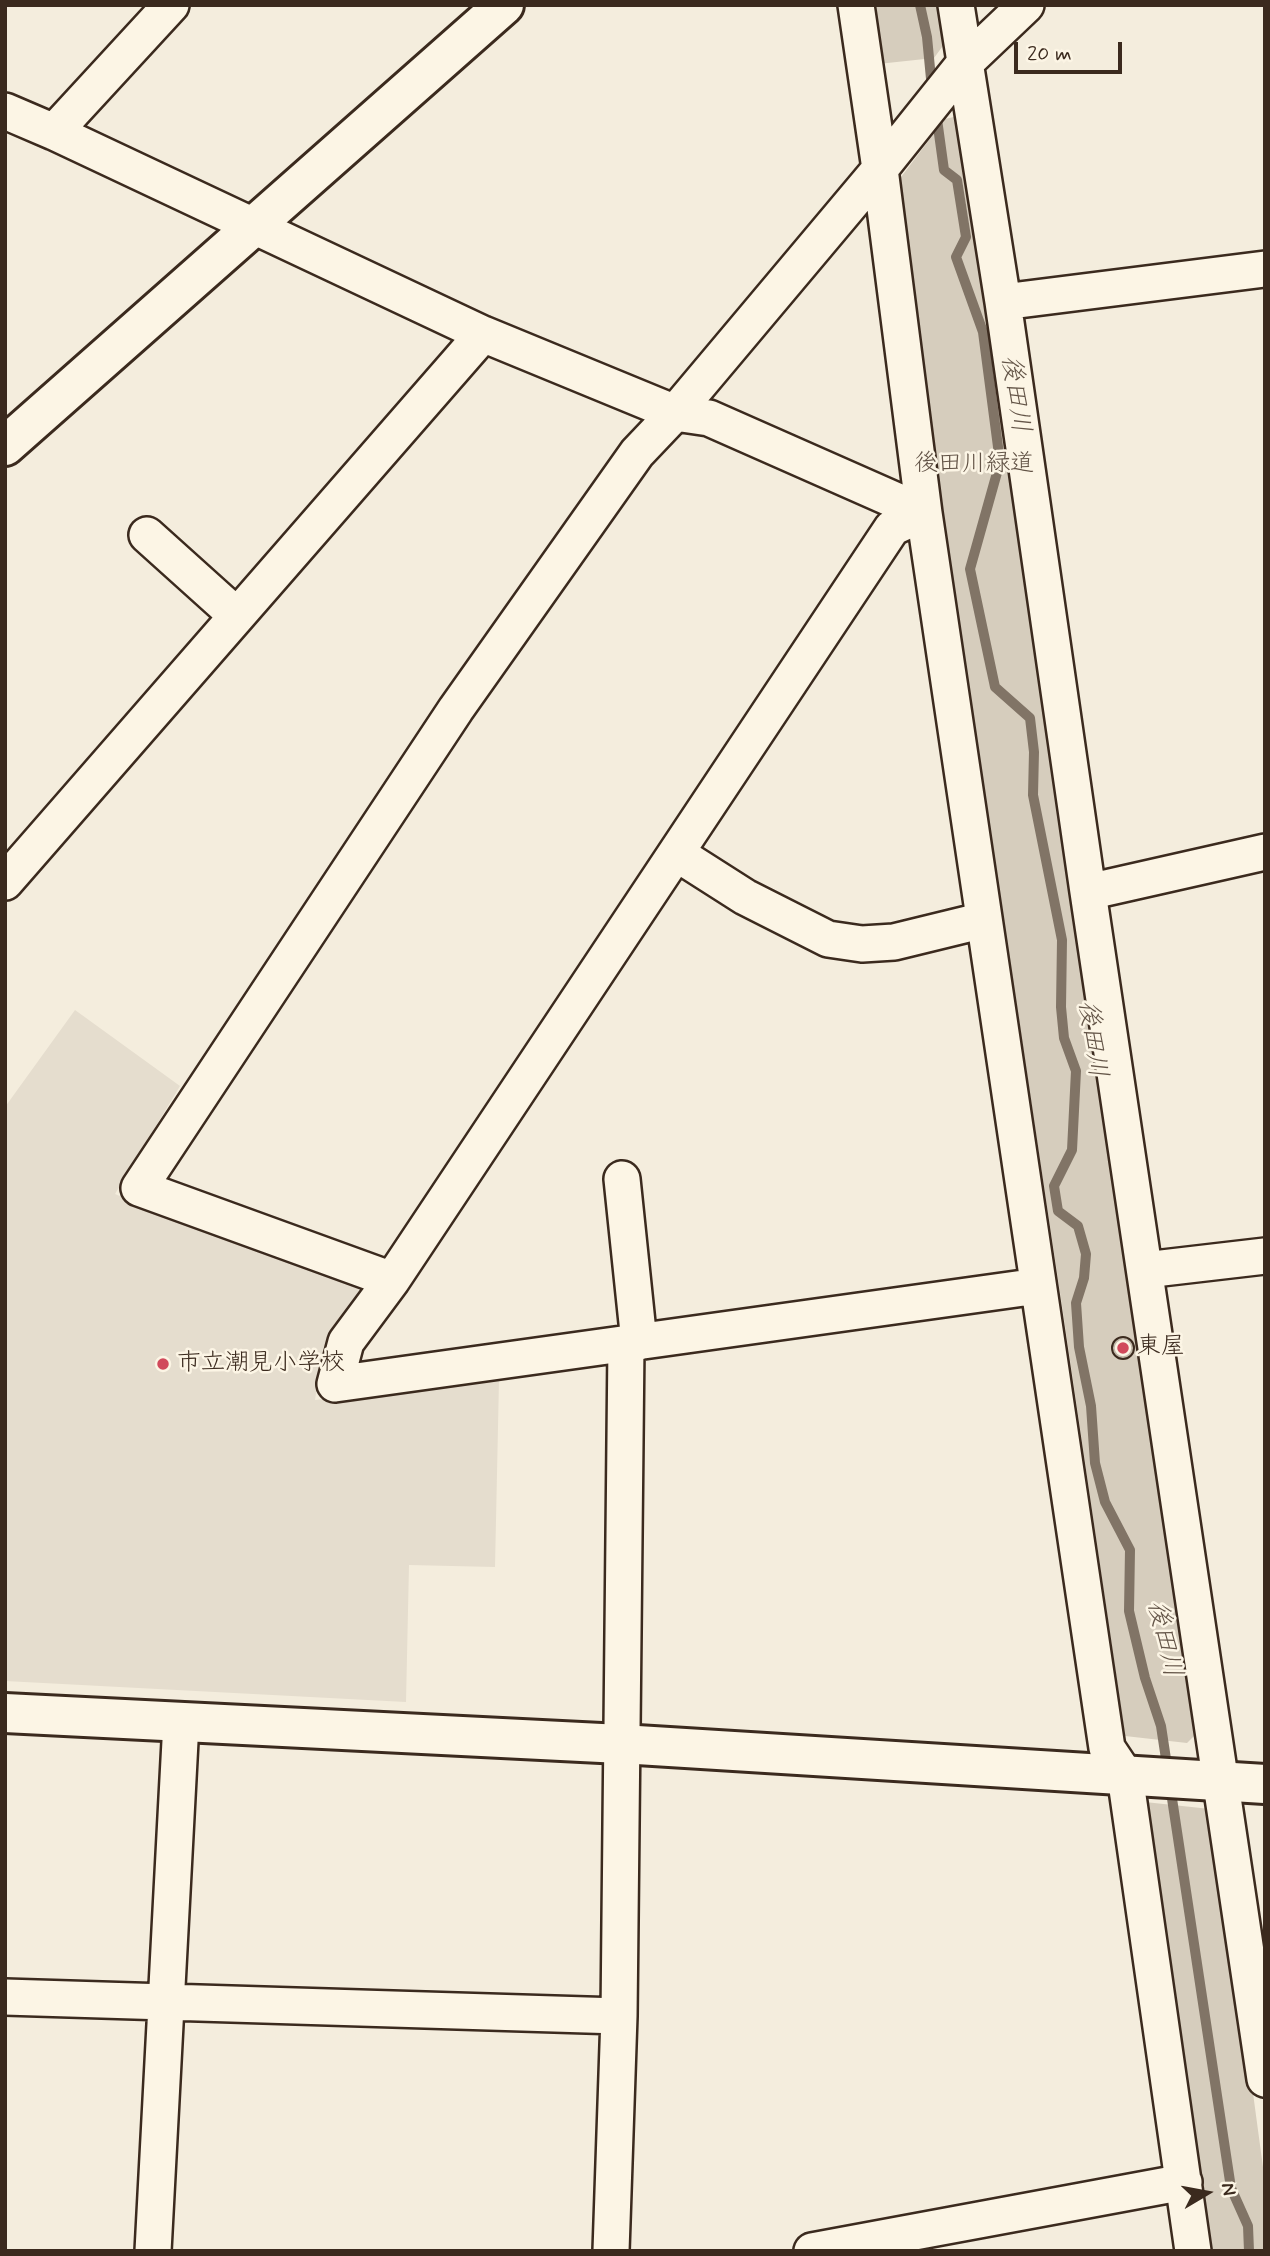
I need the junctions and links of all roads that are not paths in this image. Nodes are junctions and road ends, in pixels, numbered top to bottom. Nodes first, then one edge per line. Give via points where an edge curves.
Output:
1 (171, 5) edge
2 (505, 5) edge
3 (856, 5) edge
4 (956, 5) edge
5 (1026, 5) edge
6 (964, 64) junction
7 (5, 111) edge
8 (54, 132) junction
9 (880, 169) junction
10 (256, 226) junction
11 (1265, 269) edge
12 (1003, 302) junction
13 (483, 334) junction
14 (675, 414) junction
15 (5, 446) edge
16 (924, 513) junction
17 (147, 535) dead end
18 (237, 616) junction
19 (1265, 852) edge
20 (676, 853) junction
21 (5, 882) edge
22 (1088, 892) junction
23 (984, 920) junction
24 (622, 1179) dead end
25 (1265, 1256) edge
26 (1145, 1270) junction
27 (392, 1280) junction
28 (1038, 1286) junction
29 (632, 1343) junction
30 (5, 1713) edge
31 (181, 1722) junction
32 (621, 1744) junction
33 (1125, 1775) junction
34 (1222, 1783) junction
35 (1265, 1784) edge
36 (5, 1997) edge
37 (167, 2003) junction
38 (619, 2016) junction
39 (1265, 2080) edge
40 (1184, 2182) junction
41 (153, 2251) edge
42 (611, 2251) edge
43 (811, 2251) edge
44 (1193, 2251) edge

1 - 8 street
2 - 10 street
3 - 9 street
4 - 6 street
5 - 6 street
6 - 9 street
6 - 12 street
7 - 8 street
8 - 10 street
9 - 14 street
9 - 16 street
10 - 13 street
10 - 15 street
11 - 12 street
12 - 22 street
13 - 14 street
13 - 18 street
14 - 16 street via 709,418
14 - 27 street via 637,453 456,709 139,1188
16 - 20 street via 892,528
16 - 23 street
17 - 18 street
18 - 21 street
19 - 22 street
20 - 23 street via 745,897 828,939 894,942
20 - 27 street
22 - 26 street
23 - 28 street
24 - 29 street
25 - 26 street
26 - 34 street
27 - 29 street via 346,1342 335,1384
28 - 29 street
28 - 33 street via 1107,1748
29 - 32 street
30 - 31 street
31 - 32 street
31 - 37 street
32 - 33 street
32 - 38 street
33 - 34 street
33 - 40 street
34 - 35 street
34 - 39 street
36 - 37 street
37 - 38 street
37 - 41 street
38 - 42 street
40 - 43 street
40 - 44 street

